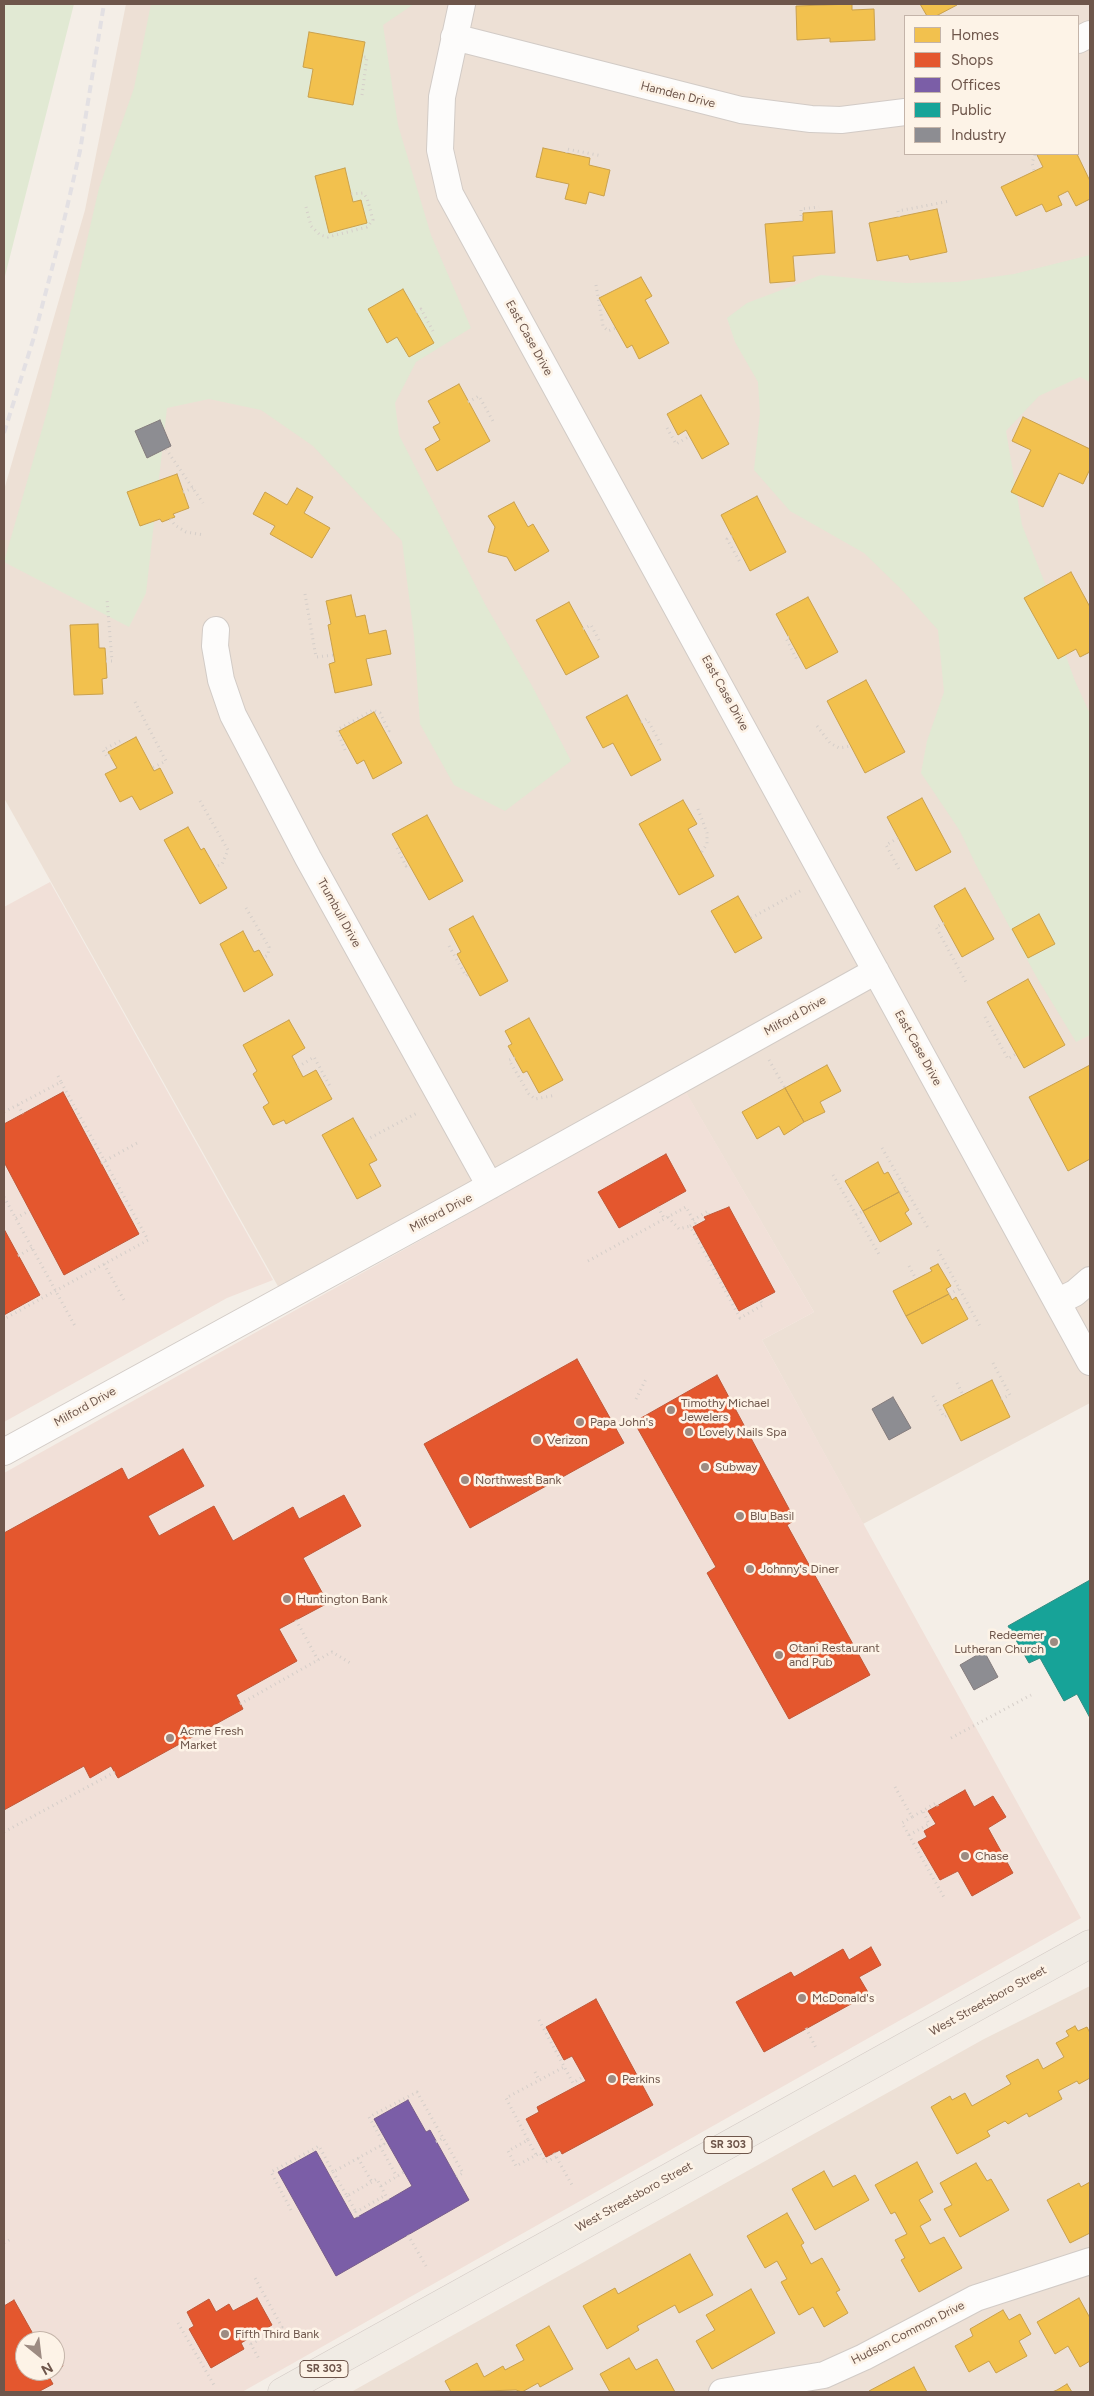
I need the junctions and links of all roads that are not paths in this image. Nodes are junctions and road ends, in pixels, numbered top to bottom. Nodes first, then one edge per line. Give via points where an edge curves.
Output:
1 (462, 4) edge
2 (454, 37) junction
3 (904, 112) edge
4 (216, 630) dead end
5 (876, 971) junction
6 (490, 1186) junction
7 (1090, 1280) edge
8 (1057, 1302) junction
9 (1090, 1362) edge
10 (4, 1452) edge
11 (1090, 1944) edge
12 (1090, 2261) edge
13 (282, 2392) edge
14 (722, 2392) edge

1 - 2 street, East Case Drive
2 - 3 street, Hamden Drive via 742,110 811,120 841,120
2 - 5 street, East Case Drive via 442,97 440,150 450,194
4 - 6 street, Trumbull Drive via 215,646 221,680 233,715 308,858
5 - 6 street, Milford Drive
5 - 8 street, East Case Drive
6 - 10 street, Milford Drive
7 - 8 street
8 - 9 street, East Case Drive
11 - 13 main road, West Streetsboro Street / SR 303
12 - 14 street, Hudson Common Drive via 976,2298 824,2375

